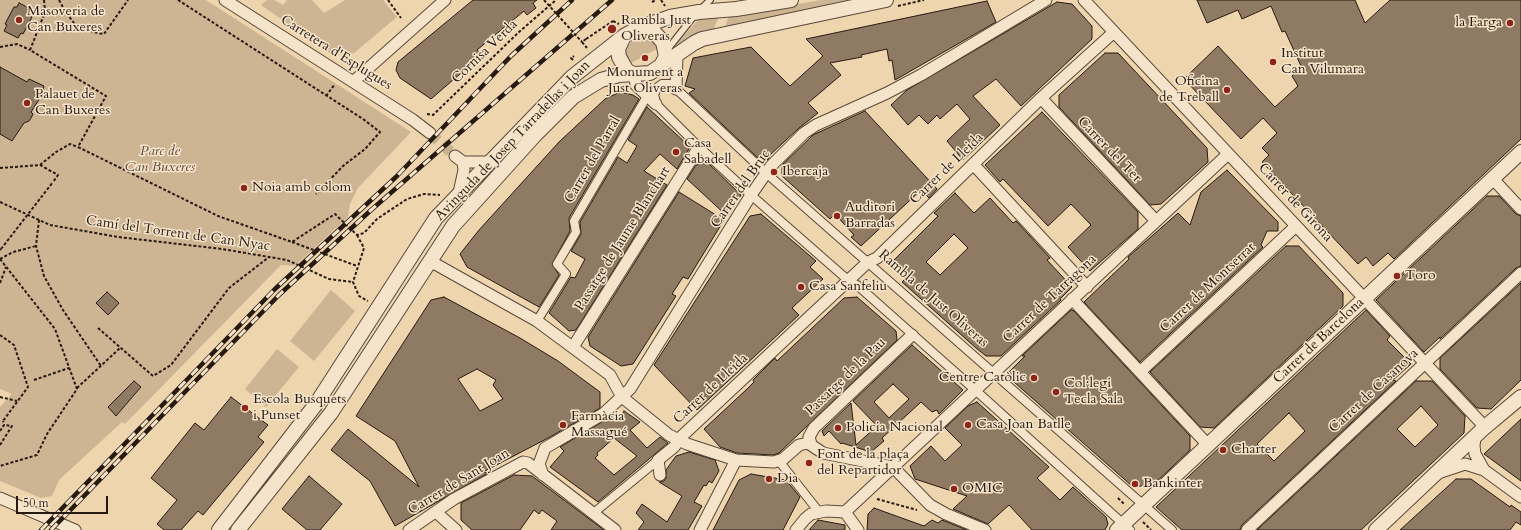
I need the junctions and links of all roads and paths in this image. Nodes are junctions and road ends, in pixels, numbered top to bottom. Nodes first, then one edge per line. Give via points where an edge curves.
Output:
1 (44, 0) edge
2 (59, 0) edge
3 (128, 0) edge
4 (178, 0) edge
5 (225, 0) edge
6 (388, 0) edge
7 (445, 0) edge
8 (544, 0) edge
9 (556, 0) edge
10 (656, 0) edge
11 (661, 0) edge
12 (667, 0) edge
13 (710, 0) edge
14 (791, 0) edge
15 (886, 0) edge
16 (1046, 0) edge
17 (1084, 0) edge
18 (652, 2) dead end
19 (664, 3) junction
20 (666, 6) dead end
21 (698, 12) junction
22 (401, 18) dead end
23 (638, 28) junction
24 (623, 30) junction
25 (1114, 32) junction
26 (582, 42) junction
27 (585, 45) dead end
28 (0, 47) edge
29 (30, 50) junction
30 (668, 57) junction
31 (634, 74) junction
32 (336, 81) dead end
33 (354, 81) junction
34 (676, 89) junction
35 (326, 96) junction
36 (647, 97) junction
37 (1041, 98) junction
38 (656, 104) junction
39 (427, 114) dead end
40 (430, 133) tunnel mouth
41 (78, 147) junction
42 (699, 147) junction
43 (1521, 152) edge
44 (1228, 154) junction
45 (490, 162) junction
46 (973, 164) junction
47 (40, 165) junction
48 (0, 168) edge
49 (766, 173) junction
50 (1492, 178) junction
51 (459, 193) junction
52 (316, 194) dead end
53 (440, 195) dead end
54 (751, 195) junction
55 (0, 202) edge
56 (1521, 209) edge
57 (39, 220) junction
58 (1156, 221) junction
59 (1296, 226) junction
60 (357, 235) junction
61 (292, 242) junction
62 (36, 246) junction
63 (0, 250) edge
64 (269, 257) junction
65 (0, 259) edge
66 (430, 261) junction
67 (868, 262) junction
68 (357, 266) junction
69 (6, 267) junction
70 (1521, 273) edge
71 (849, 281) junction
72 (353, 282) junction
73 (0, 283) edge
74 (1087, 287) junction
75 (1364, 298) junction
76 (1072, 300) junction
77 (368, 302) dead end
78 (537, 321) junction
79 (98, 328) dead end
80 (0, 335) edge
81 (912, 335) junction
82 (573, 347) junction
83 (120, 348) junction
84 (1425, 363) junction
85 (101, 366) junction
86 (69, 368) junction
87 (1140, 372) junction
88 (993, 373) junction
89 (34, 380) dead end
90 (77, 389) junction
91 (976, 391) junction
92 (0, 397) edge
93 (622, 397) junction
94 (1521, 397) edge
95 (17, 401) junction
96 (1, 420) edge
97 (4, 425) junction
98 (0, 431) edge
99 (1480, 432) junction
100 (679, 440) junction
101 (0, 444) edge
102 (811, 444) junction
103 (1208, 444) junction
104 (658, 460) junction
105 (736, 460) junction
106 (779, 461) junction
107 (0, 466) edge
108 (893, 467) junction
109 (1484, 470) junction
110 (1436, 474) junction
111 (543, 475) junction
112 (660, 475) dead end
113 (1521, 497) edge
114 (0, 498) edge
115 (873, 498) dead end
116 (1144, 505) junction
117 (922, 511) dead end
118 (436, 512) junction
119 (818, 512) junction
120 (844, 512) junction
121 (595, 513) junction
122 (1139, 519) dead end
123 (1124, 528) edge
124 (75, 530) edge
125 (219, 530) edge
126 (238, 530) edge
127 (408, 530) edge
128 (456, 530) edge
129 (614, 530) edge
130 (700, 530) edge
131 (796, 530) edge
132 (858, 530) edge
133 (985, 530) edge
134 (1152, 530) edge
135 (1172, 530) edge
136 (1247, 530) edge
137 (1376, 530) edge

1 - 29 path via 45,12
2 - 3 path via 74,23 104,34
4 - 35 path
5 - 33 street, Carretera d'Esplugues
6 - 22 path
7 - 33 street
8 - 26 path, bridge
9 - 39 path, Cornisa Verda via 518,32 433,115
10 - 18 path
11 - 19 path
12 - 19 path
13 - 21 lane
14 - 21 street, Avinguda de Josep Tarradellas i Joan
15 - 30 street, Avinguda de Josep Tarradellas i Joan via 717,35 694,43
16 - 49 street, Carrer del Bruc via 887,93 804,133
17 - 25 street, Carrer de Girona
19 - 20 path
21 - 23 street, Avinguda de Josep Tarradellas i Joan via 670,17
21 - 30 lane
23 - 24 street, Avinguda de Josep Tarradellas i Joan
23 - 30 street via 645,27 653,31 663,42
24 - 26 path, bridge via 613,21
24 - 31 street via 618,49 619,57 627,71
24 - 45 street, Avinguda de Josep Tarradellas i Joan via 572,77
25 - 37 street, Carrer de Lleida
25 - 44 street, Carrer de Girona
26 - 27 path, bridge
28 - 29 path via 17,44
29 - 41 path via 106,96
30 - 31 street, Avinguda de Josep Tarradellas i Joan via 650,73
30 - 34 street
31 - 36 street via 636,85
31 - 66 street, Avinguda de Josep Tarradellas i Joan via 601,80 573,97 453,226
32 - 35 path
33 - 40 street, Carretera d'Esplugues
34 - 38 street via 668,84 658,87 654,94
34 - 49 street, Rambla de Just Oliveras
35 - 52 path via 380,132
36 - 38 street
36 - 78 street, Carrer del Parral via 574,221 576,232 557,264 566,274
37 - 46 street, Carrer de Lleida
37 - 58 street, Carrer del Ter
38 - 42 street
41 - 47 path via 70,144
41 - 61 path via 218,216
42 - 54 street
42 - 82 street, Passatge de Jaume Blanchart
43 - 50 street, Carrer de Barcelona
44 - 58 street, Carrer de Tarragona
44 - 59 street, Carrer de Girona
45 - 51 street, Avinguda de Josep Tarradellas i Joan
45 - 51 street via 459,159 464,178
46 - 67 street, Carrer de Lleida via 877,258
46 - 74 street
47 - 48 path
47 - 63 path, bridge via 58,174
49 - 54 street, Carrer del Bruc
49 - 67 street, Rambla de Just Oliveras
50 - 56 street
50 - 75 street, Carrer de Barcelona
51 - 125 street, Avinguda de Josep Tarradellas i Joan via 436,218 316,404
53 - 60 path via 424,194 407,199 377,219 364,233
54 - 71 street
54 - 93 street, Carrer del Bruc via 634,382
55 - 57 path, Camí del Torrent de Can Nyac
57 - 62 path
57 - 64 path, Camí del Torrent de Can Nyac via 118,237
58 - 74 street, Carrer de Tarragona
59 - 75 street, Carrer de Girona
59 - 87 street, Carrer de Montserrat
60 - 61 path via 335,214
60 - 68 path via 364,248
61 - 68 path
62 - 65 path via 13,252
62 - 85 path via 44,276 63,310
64 - 72 path, Camí del Torrent de Can Nyac via 287,260 329,279
64 - 83 path via 229,288 170,364 153,376
65 - 69 path
66 - 78 street
66 - 126 street, Avinguda de Josep Tarradellas i Joan via 331,413
67 - 71 street, Carrer de Lleida
67 - 88 street, Rambla de Just Oliveras
68 - 72 path
69 - 73 path
69 - 86 path via 55,329
70 - 84 street, Carrer de Casanova
71 - 81 street via 857,285
71 - 100 street, Carrer de Lleida
72 - 77 path via 359,296
74 - 76 street, Carrer de Tarragona
75 - 84 street, Carrer de Girona
75 - 103 street, Carrer de Barcelona
76 - 87 street
76 - 88 street, Carrer de Tarragona
78 - 82 street
79 - 83 path
80 - 95 path via 14,345 28,387
81 - 91 street
81 - 102 street, Passatge de la Pau via 814,428 809,437
82 - 93 street via 610,374
83 - 85 path
84 - 99 street, Carrer de Girona
84 - 136 street, Carrer de Casanova
85 - 90 path
86 - 89 path
86 - 90 path
87 - 103 street
88 - 91 street, Carrer de Tarragona
88 - 116 street, Rambla de Just Oliveras
90 - 107 path via 46,434 37,455
91 - 108 street, Carrer de Tarragona
91 - 123 street
92 - 95 path
93 - 100 street via 669,435
93 - 111 street via 603,414 545,448 539,464
94 - 99 street
95 - 96 path
96 - 97 path
97 - 98 path
97 - 101 path via 12,426
99 - 109 street via 1474,446 1475,454
99 - 110 street
100 - 104 street, Carrer de Lleida
100 - 105 street
102 - 106 street via 799,445
102 - 108 street via 822,453
103 - 116 street, Carrer de Barcelona
104 - 112 street
104 - 121 street
105 - 106 street
105 - 130 street
106 - 119 street
108 - 120 street, Carrer de Tarragona
108 - 133 street via 930,505
109 - 110 street via 1465,464
109 - 113 street
110 - 137 street
111 - 118 street, Carrer de Sant Joan via 528,463 517,464 454,499
111 - 121 street, Carrer de Sant Joan
114 - 124 street
115 - 117 path
116 - 123 street, Carrer de Barcelona
116 - 135 street, Rambla de Just Oliveras
118 - 127 street, Carrer de Sant Joan
118 - 128 street
119 - 120 street
119 - 131 street via 805,519
120 - 132 street
121 - 129 street, Carrer de Sant Joan
122 - 134 path

